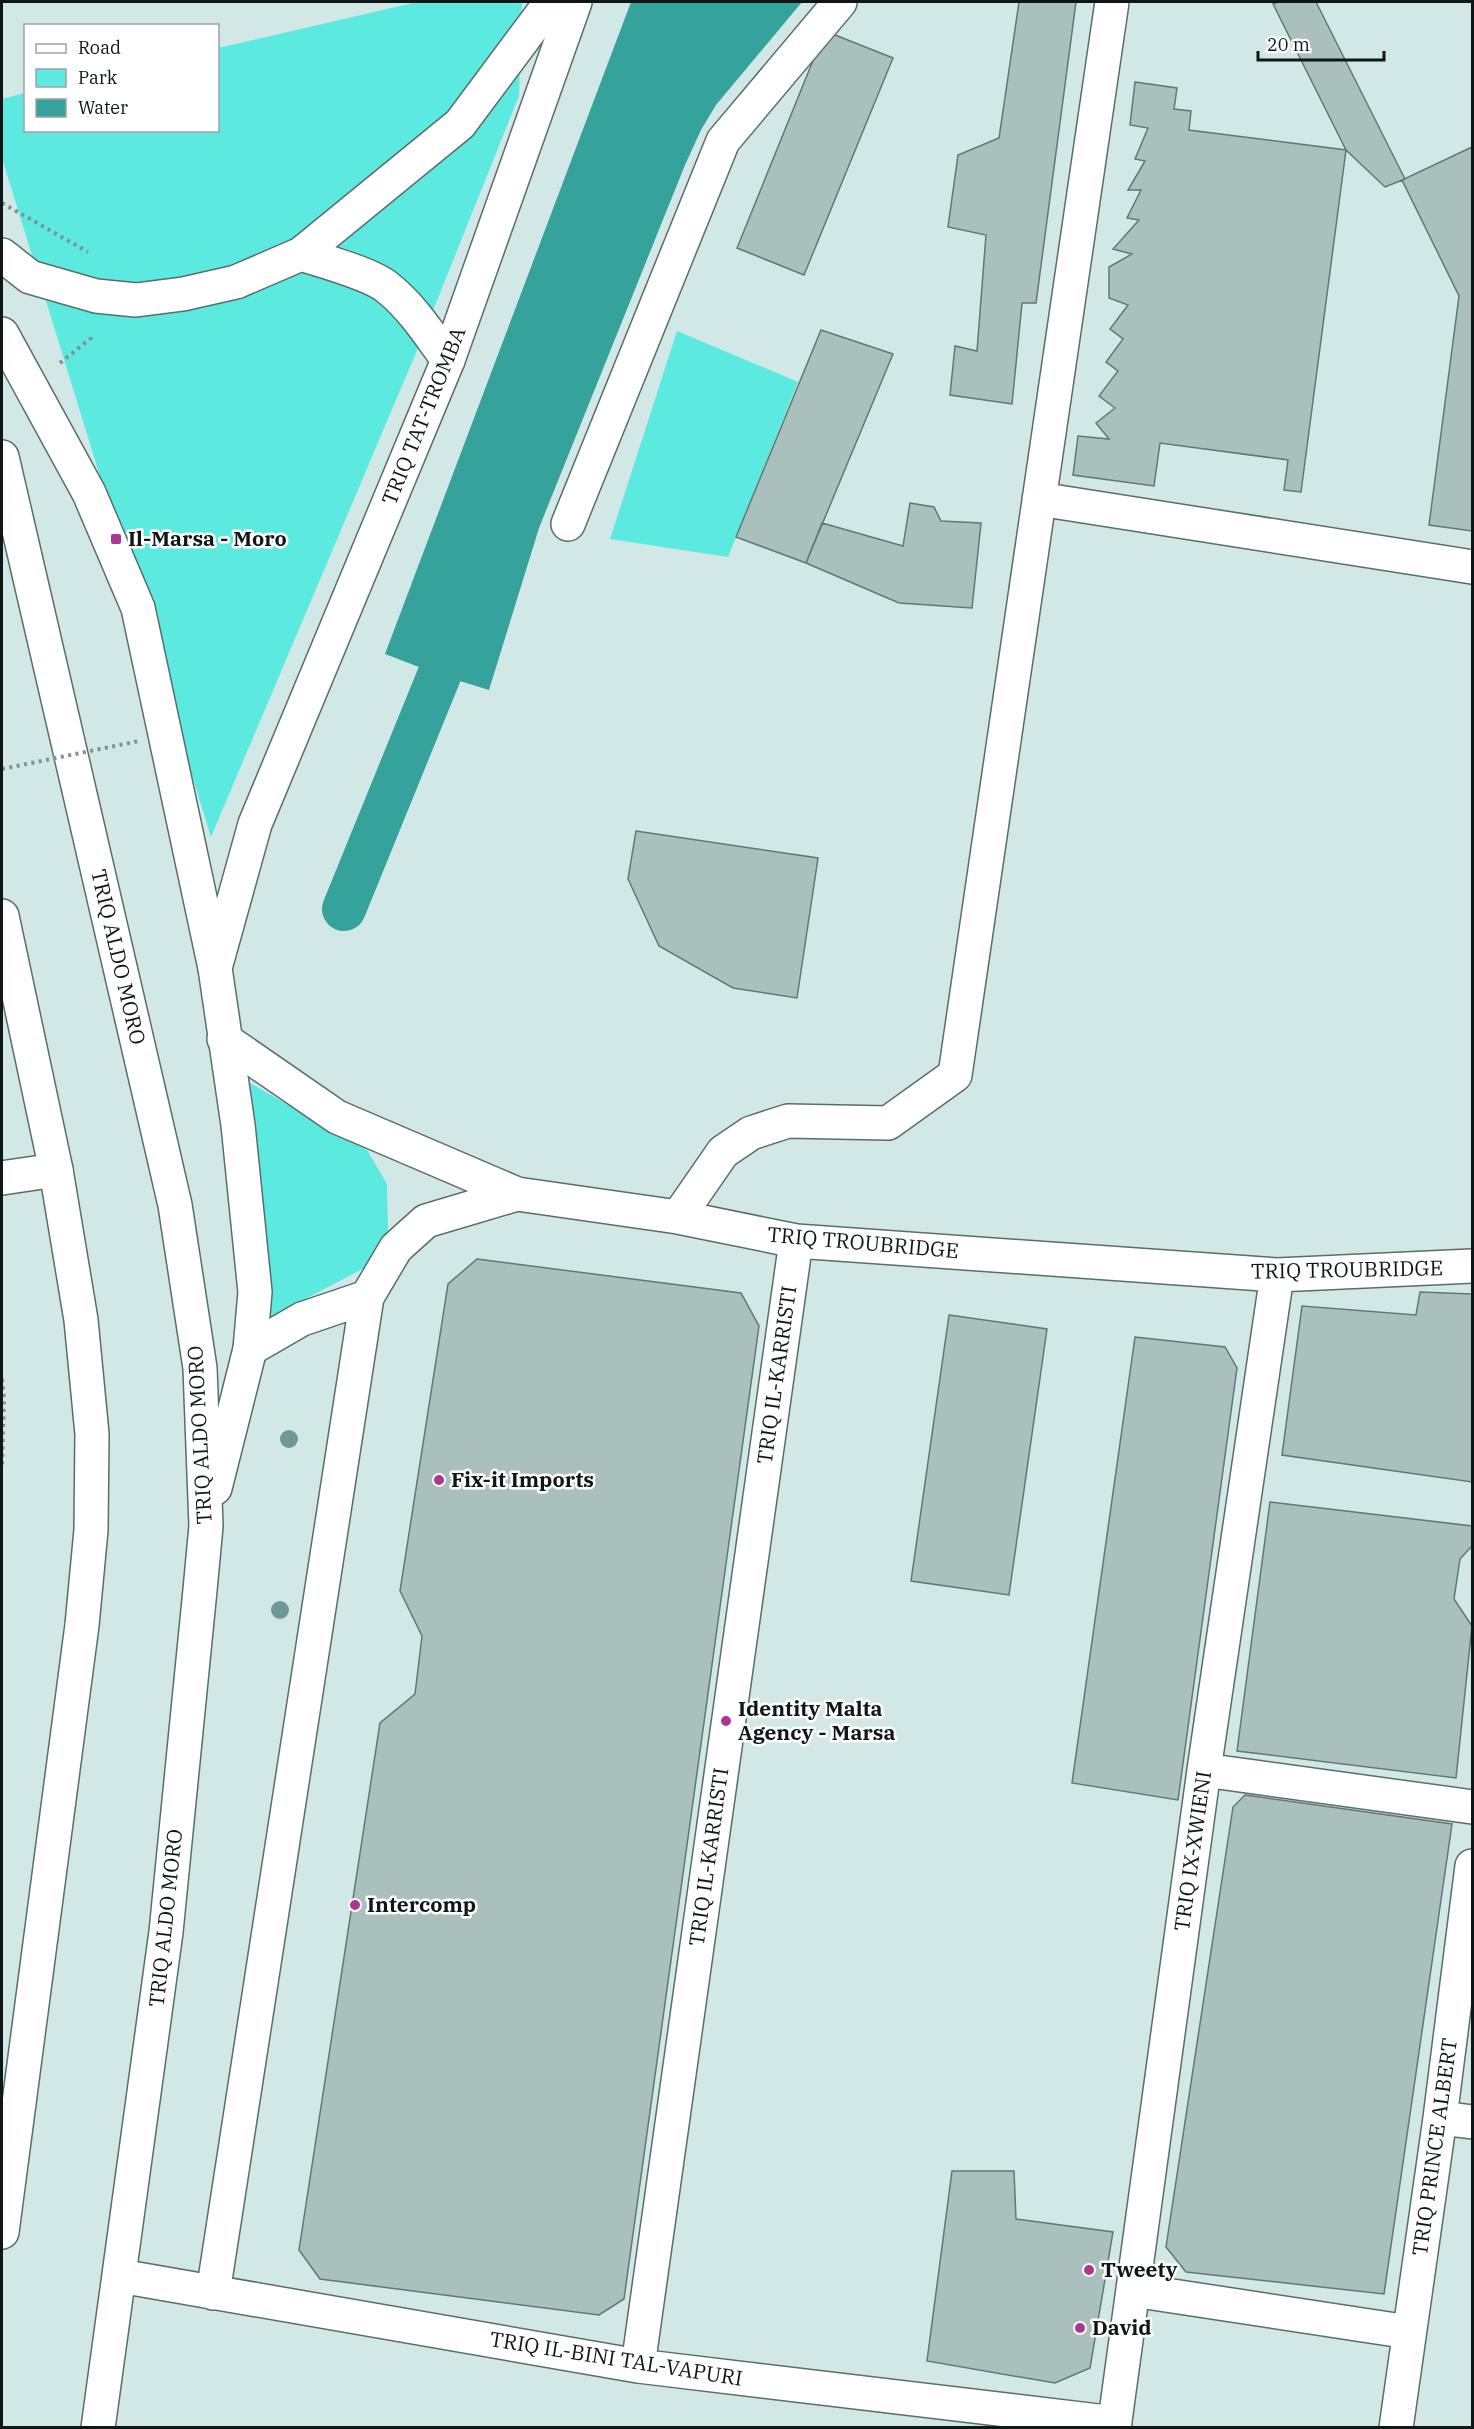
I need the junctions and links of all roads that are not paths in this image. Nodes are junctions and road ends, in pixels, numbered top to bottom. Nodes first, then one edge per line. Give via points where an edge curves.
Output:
1 (551, 2) edge
2 (575, 2) edge
3 (840, 2) edge
4 (1112, 2) edge
5 (301, 254) junction
6 (2, 255) edge
7 (2, 334) edge
8 (448, 360) junction
9 (2, 457) edge
10 (1039, 499) junction
11 (568, 524) dead end
12 (1473, 567) edge
13 (2, 916) edge
14 (215, 968) junction
15 (224, 1039) junction
16 (56, 1170) junction
17 (2, 1178) edge
18 (517, 1194) junction
19 (678, 1217) junction
20 (796, 1241) junction
21 (1473, 1266) edge
22 (1277, 1275) junction
23 (367, 1297) junction
24 (250, 1349) junction
25 (206, 1526) junction
26 (1204, 1770) junction
27 (1473, 1807) edge
28 (1473, 1866) edge
29 (1440, 2118) junction
30 (1473, 2122) edge
31 (2, 2232) edge
32 (120, 2277) junction
33 (1133, 2290) junction
34 (213, 2293) junction
35 (1409, 2332) junction
36 (638, 2366) junction
37 (1114, 2425) edge
38 (98, 2427) edge
39 (1396, 2427) edge

1 - 5 main road via 460,124
2 - 8 main road, TRIQ TAT-TROMBA
3 - 11 main road via 723,141
4 - 10 main road
5 - 6 main road via 236,282 136,300 96,296 30,278
5 - 8 main road via 387,286
7 - 14 main road via 89,493 138,608
8 - 14 main road, TRIQ TAT-TROMBA via 255,824
9 - 25 main road, TRIQ ALDO MORO via 175,1204 200,1368
10 - 12 main road
10 - 19 main road via 955,1075 888,1123 788,1121 751,1133 723,1152
13 - 16 main road
14 - 15 main road
15 - 18 main road, TRIQ TROUBRIDGE via 337,1118
15 - 24 main road via 238,1125 255,1292
16 - 17 main road
16 - 31 main road via 81,1320 92,1434 91,1530 82,1625
18 - 19 main road, TRIQ TROUBRIDGE
18 - 23 main road via 426,1221 396,1248
19 - 20 main road, TRIQ TROUBRIDGE
20 - 22 main road, TRIQ TROUBRIDGE
20 - 36 main road, TRIQ IL-KARRISTI
21 - 22 main road, TRIQ TROUBRIDGE
22 - 26 main road, TRIQ IX-XWIENI
23 - 24 main road via 302,1319
23 - 34 main road
24 - 25 main road
25 - 32 main road, TRIQ ALDO MORO via 166,1932
26 - 27 main road
26 - 33 main road, TRIQ IX-XWIENI
28 - 29 main road, TRIQ PRINCE ALBERT
29 - 30 main road
29 - 35 main road, TRIQ PRINCE ALBERT
32 - 34 main road, TRIQ IL-BINI TAL-VAPURI
32 - 38 main road, TRIQ ALDO MORO
33 - 35 main road
33 - 37 main road, TRIQ IX-XWIENI
34 - 36 main road, TRIQ IL-BINI TAL-VAPURI
35 - 39 main road, TRIQ PRINCE ALBERT
36 - 37 main road, TRIQ IL-BINI TAL-VAPURI

